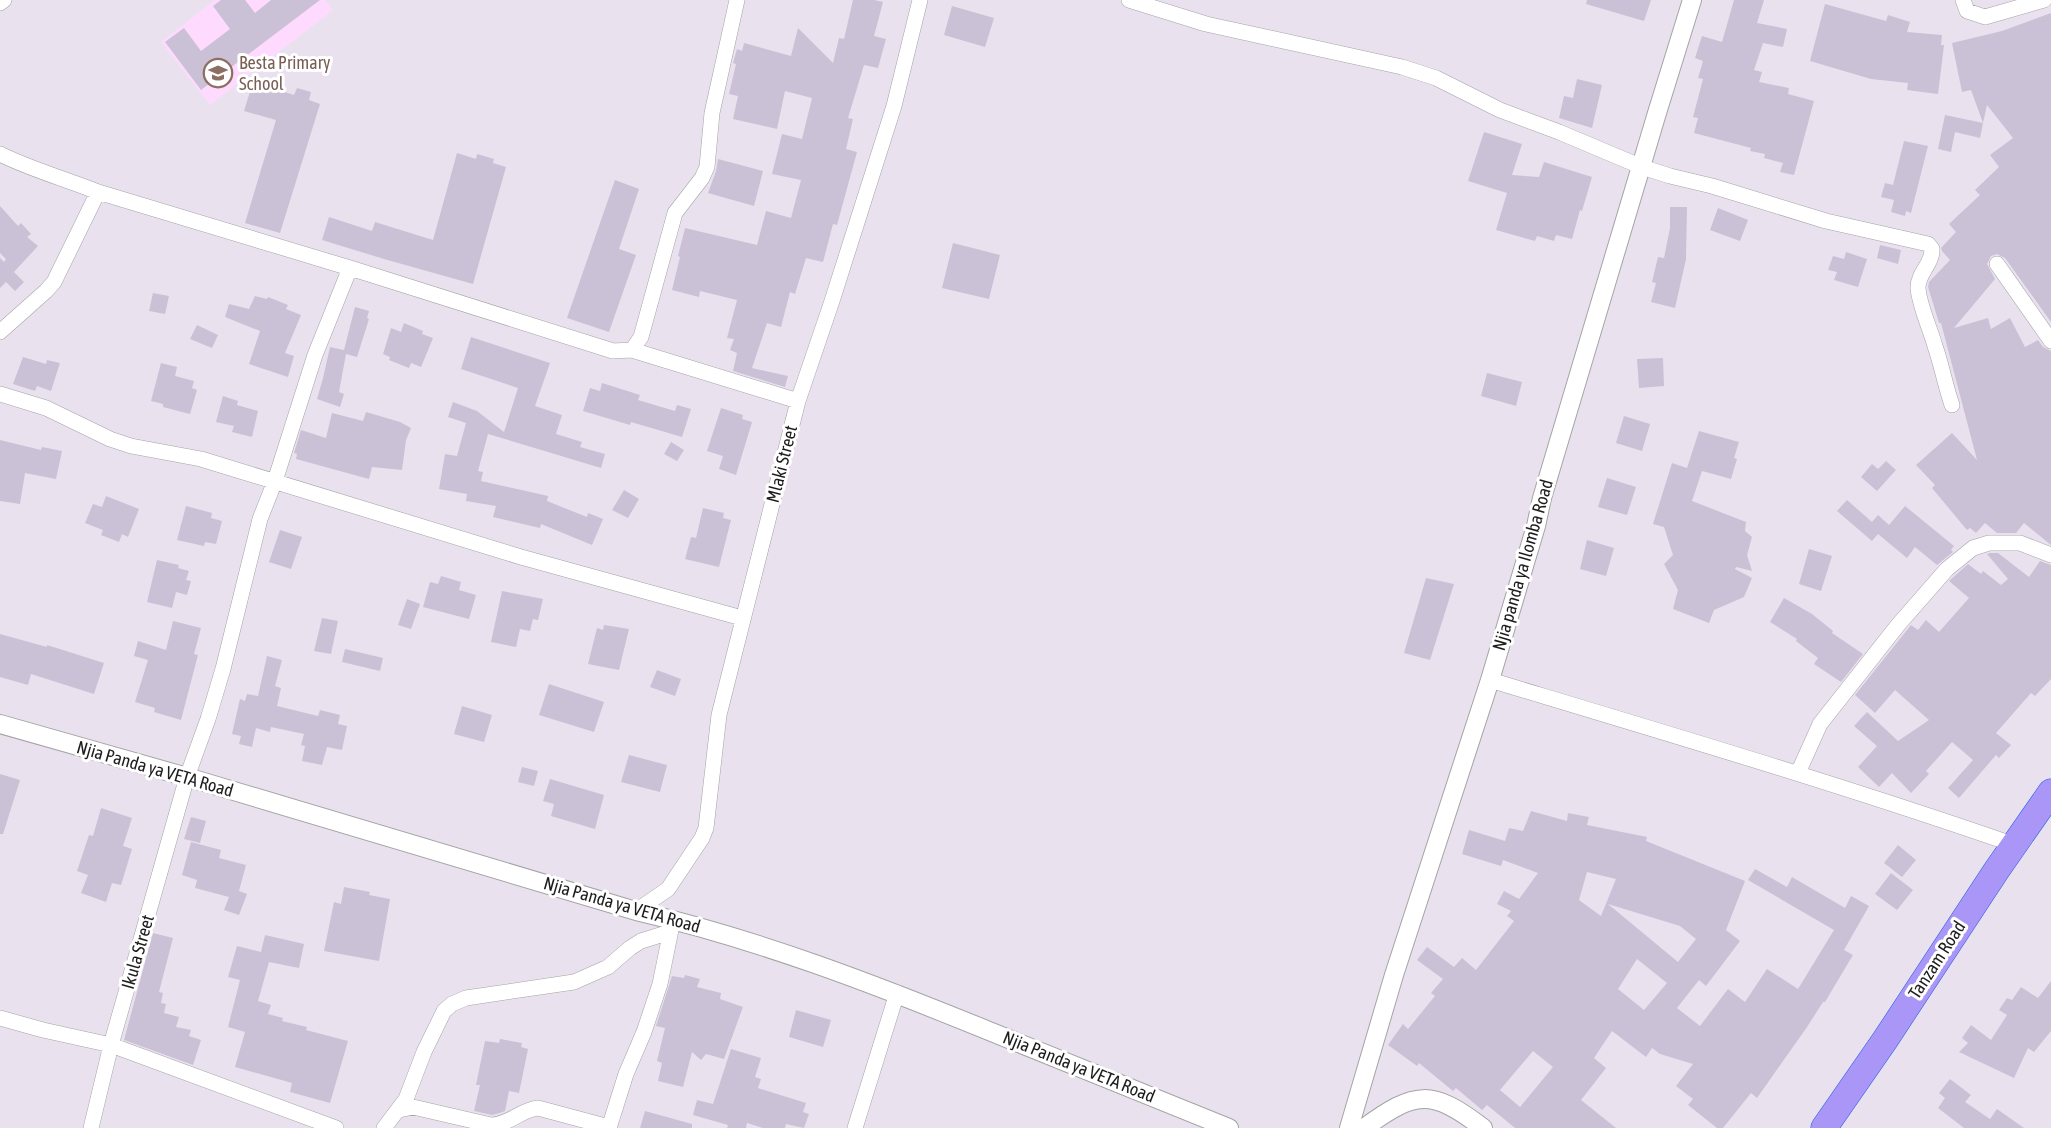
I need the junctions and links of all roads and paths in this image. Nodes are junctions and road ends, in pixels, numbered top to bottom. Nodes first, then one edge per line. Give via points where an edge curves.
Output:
1 (4, 0) edge
2 (737, 0) edge
3 (920, 0) edge
4 (1129, 0) edge
5 (1692, 0) edge
6 (1963, 0) edge
7 (2044, 0) edge
8 (0, 3) edge
9 (0, 154) edge
10 (1642, 167) junction
11 (98, 192) junction
12 (1997, 264) dead end
13 (350, 268) junction
14 (0, 332) edge
15 (2051, 341) edge
16 (632, 350) junction
17 (0, 394) edge
18 (798, 401) junction
19 (1952, 405) dead end
20 (275, 481) junction
21 (2051, 555) edge
22 (742, 618) junction
23 (1490, 680) junction
24 (0, 724) edge
25 (1798, 773) junction
26 (187, 777) junction
27 (2051, 792) edge
28 (2015, 845) junction
29 (636, 911) junction
30 (671, 926) junction
31 (897, 993) junction
32 (0, 1018) edge
33 (111, 1046) junction
34 (399, 1110) junction
35 (609, 1127) edge
36 (91, 1128) edge
37 (336, 1128) edge
38 (384, 1128) edge
39 (855, 1128) edge
40 (1229, 1128) edge
41 (1349, 1128) edge
42 (1364, 1128) edge
43 (1482, 1128) edge
44 (1824, 1128) edge

1 - 8 street
2 - 16 street via 712,113 707,167 675,213 641,337
3 - 18 street, Mlaki Street via 894,106
4 - 10 street via 1206,24 1436,78 1500,110
5 - 10 street, Njia panda ya Ilomba Road
6 - 7 street via 1967,11 1985,17
9 - 11 street
10 - 19 street via 1826,222 1928,244 1932,256 1920,278 1919,292
10 - 23 street, Njia panda ya Ilomba Road
11 - 13 street
11 - 14 street via 54,282
12 - 15 street
13 - 16 street via 613,351
13 - 20 street, Ikula Street via 315,355
16 - 18 street
17 - 20 street via 46,408 131,446 201,459
18 - 22 street, Mlaki Street
20 - 22 street via 520,557
20 - 26 street, Ikula Street via 260,519 208,720
21 - 25 street via 2020,543 1989,543 1973,548 1947,569 1820,724
22 - 29 street, Mlaki Street via 714,742 713,779 702,838 668,890
23 - 25 street
23 - 41 street, Njia panda ya Ilomba Road via 1394,975
24 - 26 street, Njia Panda ya VETA Road
25 - 28 street
26 - 29 street, Njia Panda ya VETA Road
26 - 33 street, Ikula Street
27 - 28 highway, Tanzam Road
28 - 44 highway, Tanzam Road
29 - 30 street, Njia Panda ya VETA Road
30 - 31 street, Njia Panda ya VETA Road via 818,964
30 - 34 street via 630,948 608,967 574,982 466,998 452,1004 444,1011
30 - 35 street via 660,984
31 - 39 street
31 - 40 street, Njia Panda ya VETA Road
32 - 33 street
33 - 36 street, Ikula Street
33 - 37 street
34 - 35 street via 413,1107 500,1125 538,1108
34 - 38 street
42 - 43 street via 1392,1107 1420,1098 1432,1099

